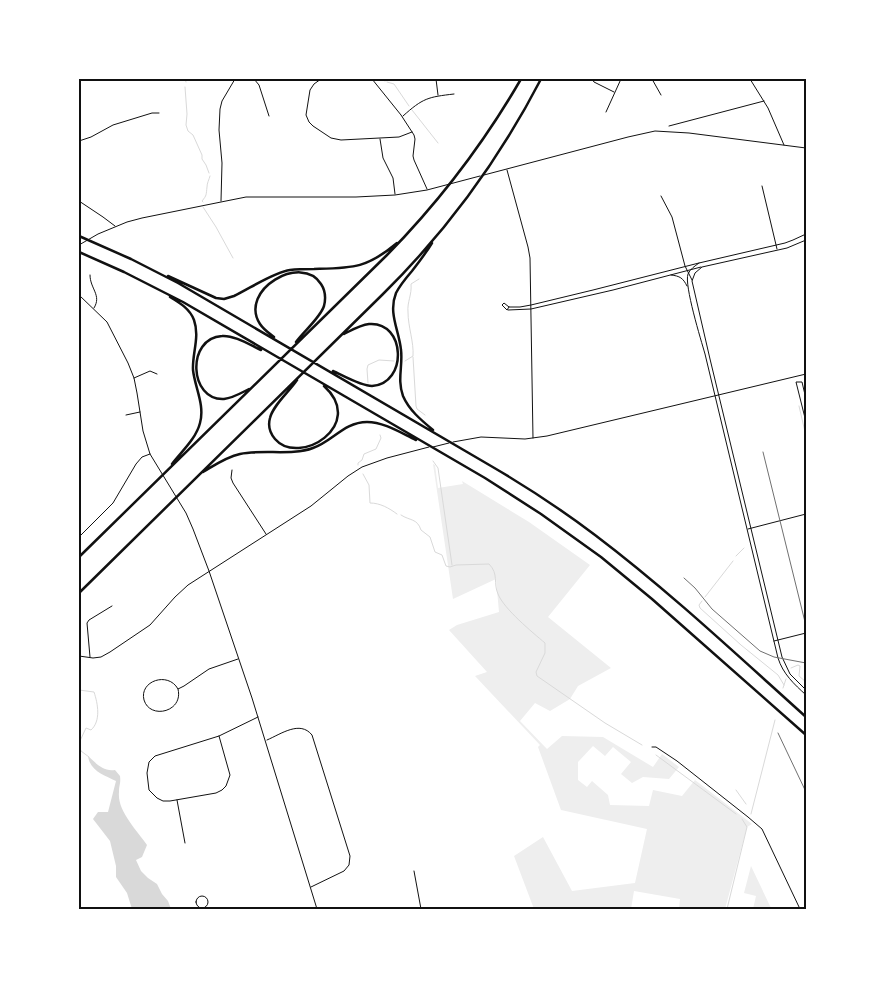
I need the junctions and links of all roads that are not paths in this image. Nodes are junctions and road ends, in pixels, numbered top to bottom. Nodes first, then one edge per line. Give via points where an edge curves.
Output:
1 (235, 79) edge
2 (254, 79) edge
3 (321, 79) edge
4 (372, 79) edge
5 (436, 79) edge
6 (521, 79) edge
7 (540, 79) edge
8 (592, 79) edge
9 (621, 79) edge
10 (652, 79) edge
11 (750, 79) edge
12 (615, 92) junction
13 (454, 94) dead end
14 (661, 95) dead end
15 (438, 96) junction
16 (764, 101) junction
17 (606, 112) dead end
18 (159, 113) dead end
19 (269, 116) dead end
20 (402, 116) junction
21 (669, 126) dead end
22 (412, 132) junction
23 (380, 138) junction
24 (79, 141) edge
25 (784, 146) junction
26 (806, 148) edge
27 (507, 169) junction
28 (762, 186) dead end
29 (427, 190) junction
30 (395, 195) junction
31 (661, 196) dead end
32 (79, 201) edge
33 (221, 202) junction
34 (115, 226) junction
35 (412, 228) junction
36 (439, 234) junction
37 (806, 234) edge
38 (79, 236) edge
39 (806, 240) edge
40 (79, 245) edge
41 (776, 245) junction
42 (777, 250) junction
43 (79, 252) edge
44 (699, 263) junction
45 (147, 266) junction
46 (685, 266) junction
47 (702, 267) junction
48 (691, 269) junction
49 (687, 270) junction
50 (671, 274) junction
51 (688, 274) junction
52 (90, 275) dead end
53 (692, 281) junction
54 (154, 286) junction
55 (688, 288) junction
56 (79, 294) edge
57 (531, 304) junction
58 (509, 307) junction
59 (94, 309) junction
60 (531, 309) junction
61 (507, 310) junction
62 (341, 336) junction
63 (283, 344) junction
64 (292, 348) junction
65 (273, 354) junction
66 (79, 358) edge
67 (79, 363) edge
68 (322, 367) junction
69 (157, 374) dead end
70 (806, 374) edge
71 (299, 376) junction
72 (794, 376) junction
73 (311, 377) junction
74 (134, 378) junction
75 (796, 382) junction
76 (252, 387) junction
77 (718, 395) junction
78 (715, 396) junction
79 (806, 399) edge
80 (140, 412) junction
81 (126, 415) dead end
82 (806, 422) edge
83 (438, 434) junction
84 (533, 438) junction
85 (429, 446) junction
86 (150, 454) junction
87 (232, 470) dead end
88 (166, 472) junction
89 (199, 475) junction
90 (806, 514) edge
91 (751, 528) junction
92 (747, 529) junction
93 (266, 534) junction
94 (79, 537) edge
95 (79, 557) edge
96 (209, 570) junction
97 (79, 593) edge
98 (112, 606) dead end
99 (806, 633) edge
100 (778, 640) junction
101 (774, 641) junction
102 (79, 656) edge
103 (90, 657) junction
104 (782, 657) junction
105 (778, 658) junction
106 (239, 659) junction
107 (178, 689) junction
108 (806, 690) edge
109 (806, 695) edge
110 (258, 717) junction
111 (806, 717) edge
112 (219, 736) junction
113 (806, 736) edge
114 (266, 740) junction
115 (652, 747) dead end
116 (178, 800) junction
117 (185, 843) dead end
118 (414, 871) dead end
119 (310, 887) junction
120 (203, 909) edge
121 (317, 909) edge
122 (421, 909) edge
123 (800, 909) edge

1 - 33 street via 220,109
2 - 19 street via 260,85
3 - 23 street via 308,96 306,115 309,122 335,139
4 - 20 street
5 - 15 street
6 - 35 highway via 458,174
7 - 36 highway via 489,166
8 - 12 street
9 - 12 street
10 - 14 street
11 - 16 street
12 - 17 street
13 - 15 street
15 - 20 street via 425,99
16 - 21 street
16 - 25 street
18 - 24 street via 152,112
20 - 22 street
22 - 23 street via 400,137
22 - 29 street via 414,160
23 - 30 street via 382,158 393,178
25 - 26 street
25 - 27 street via 665,131 650,132
27 - 29 street
27 - 57 street via 530,258
28 - 41 street
29 - 30 street
30 - 33 street via 246,197
31 - 46 street via 673,219
32 - 34 street
33 - 34 street
34 - 40 street
35 - 45 highway via 382,254 361,265 285,271 221,299
35 - 64 highway
36 - 62 highway
36 - 83 highway via 399,288 393,308 401,351 402,392 414,413
37 - 41 street
38 - 45 highway
39 - 42 street
41 - 42 street
41 - 44 street
42 - 47 street
43 - 54 highway
44 - 46 street
44 - 48 street
45 - 63 highway
46 - 49 street
46 - 57 street
47 - 48 street
47 - 53 street
48 - 49 street
48 - 51 street
49 - 50 street
49 - 51 street
50 - 55 street via 682,278
50 - 60 street
51 - 53 street
51 - 55 street
52 - 59 street via 98,299
53 - 77 street
54 - 65 highway
54 - 88 highway via 185,307 194,320 193,371 202,413 196,434
55 - 78 street
56 - 59 street
57 - 58 street
57 - 60 street
58 - 61 street
58 - 61 street via 502,305
59 - 74 street via 107,322
60 - 61 street
60 - 84 street
62 - 68 highway via 367,324 386,328 398,348 393,373 382,383 367,385
62 - 71 highway
63 - 64 highway via 259,322 258,298 267,285 282,276 293,273 312,276 323,288 324,305
63 - 68 highway
64 - 76 highway
65 - 73 highway
65 - 76 highway via 225,336 212,338 201,348 197,374 208,394 228,398
66 - 67 street
68 - 83 highway
69 - 74 street via 150,371
70 - 72 street
71 - 73 highway via 274,408 270,422 271,433 277,442 296,448 322,440 338,418 334,396
71 - 89 highway
72 - 75 street
72 - 77 street
73 - 85 highway
74 - 80 street
75 - 79 street via 802,382
75 - 82 street
76 - 88 highway
77 - 78 street
77 - 91 street
78 - 84 street
78 - 92 street
80 - 81 street
80 - 86 street
83 - 111 highway via 534,492 595,535 661,588
84 - 93 street via 467,439 374,461
85 - 89 highway via 380,424 362,422 346,427 313,448 237,455
85 - 113 highway via 534,509 601,557
86 - 94 street via 136,464 113,504
86 - 96 street via 190,520
87 - 93 street via 233,483
88 - 95 highway
89 - 97 highway
90 - 91 street
91 - 92 street
91 - 100 street
92 - 101 street
93 - 96 street
96 - 103 street via 182,590 142,630 104,655
96 - 106 street
98 - 103 street via 87,623
99 - 100 street
100 - 101 street
100 - 104 street
101 - 105 street
102 - 103 street
104 - 105 street
104 - 108 street via 790,674
105 - 109 street via 787,676
106 - 107 street via 210,668
106 - 110 street
107 - 107 street via 169,680 154,681 145,689 145,702 154,711 169,710 178,701
110 - 112 street
110 - 114 street
112 - 116 street via 229,773 226,786 216,793
112 - 116 street via 159,754 149,762 148,787 152,794 163,801
114 - 119 street
114 - 119 street via 296,728 304,728 310,733 347,846 350,863 346,869
115 - 123 street via 676,761 762,829
116 - 117 street
118 - 122 street
119 - 121 street
120 - 120 street via 208,900 200,896 196,904

